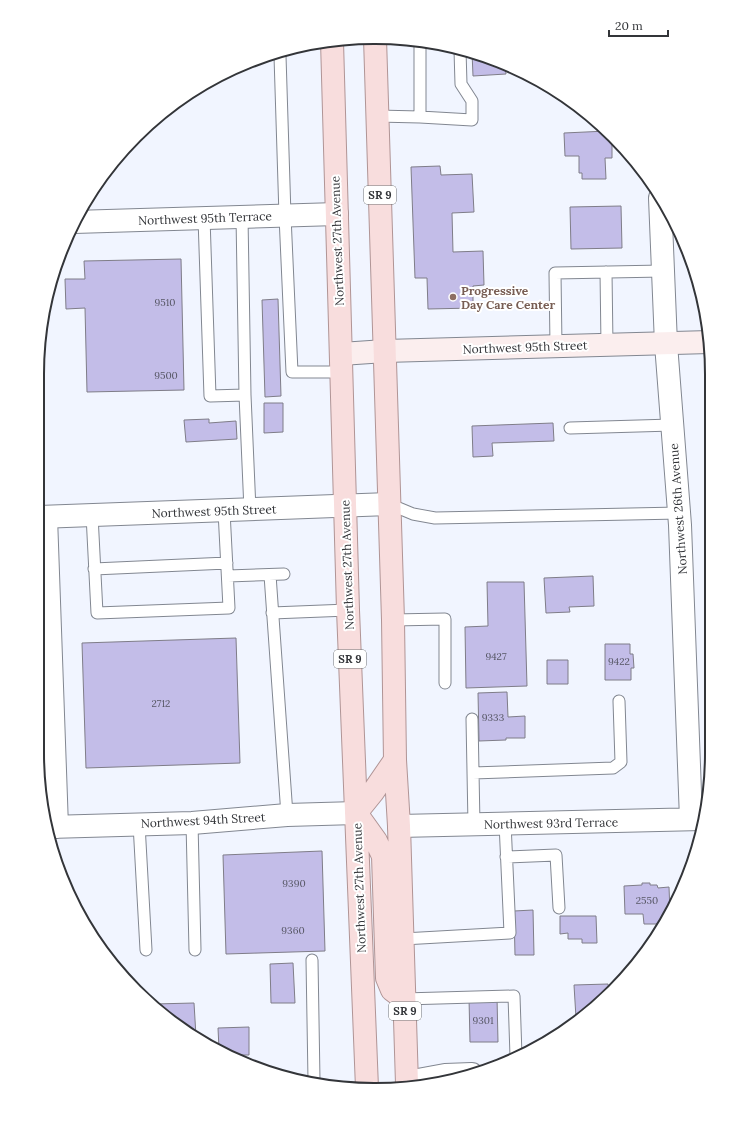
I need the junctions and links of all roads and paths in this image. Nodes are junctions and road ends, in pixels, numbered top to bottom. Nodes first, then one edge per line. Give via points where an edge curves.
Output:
1 (375, 44) edge
2 (332, 47) edge
3 (420, 47) edge
4 (460, 55) edge
5 (280, 58) edge
6 (378, 116) junction
7 (420, 117) junction
8 (660, 208) edge
9 (337, 214) junction
10 (285, 216) junction
11 (242, 217) junction
12 (204, 218) junction
13 (81, 222) edge
14 (663, 271) junction
15 (606, 272) junction
16 (703, 342) edge
17 (666, 344) junction
18 (607, 345) junction
19 (556, 346) junction
20 (385, 351) junction
21 (341, 363) junction
22 (245, 395) junction
23 (672, 425) junction
24 (570, 428) dead end
25 (389, 504) junction
26 (345, 506) junction
27 (224, 510) junction
28 (250, 510) junction
29 (679, 513) junction
30 (92, 515) junction
31 (44, 517) edge
32 (227, 563) junction
33 (94, 569) junction
34 (44, 573) edge
35 (284, 574) dead end
36 (270, 575) junction
37 (228, 576) junction
38 (348, 610) junction
39 (272, 613) junction
40 (393, 620) junction
41 (445, 683) dead end
42 (618, 701) dead end
43 (472, 719) dead end
44 (395, 760) junction
45 (473, 773) junction
46 (356, 813) junction
47 (287, 815) junction
48 (697, 819) edge
49 (192, 823) junction
50 (505, 823) junction
51 (138, 824) junction
52 (474, 824) junction
53 (399, 826) junction
54 (53, 827) edge
55 (506, 857) junction
56 (559, 908) dead end
57 (403, 939) junction
58 (146, 950) dead end
59 (195, 950) dead end
60 (312, 960) dead end
61 (404, 999) junction
62 (516, 1051) edge
63 (448, 1075) edge
64 (314, 1078) edge
65 (428, 1079) edge
66 (407, 1081) edge
67 (367, 1083) edge

1 - 6 main road, SR 9
2 - 9 main road, Northwest 27th Avenue / SR 9
3 - 7 lane
4 - 7 lane via 461,84 472,101 472,120
5 - 10 lane
6 - 7 lane
6 - 20 main road, SR 9
8 - 14 street, Northwest 26th Avenue
9 - 10 street, Northwest 95th Terrace
9 - 21 main road, Northwest 27th Avenue / SR 9
10 - 11 street, Northwest 95th Terrace
10 - 21 lane via 292,372
11 - 12 street, Northwest 95th Terrace
11 - 22 lane
12 - 13 street, Northwest 95th Terrace
12 - 22 lane via 210,396
14 - 15 lane
14 - 17 street, Northwest 26th Avenue
15 - 18 lane
15 - 19 lane via 555,273
16 - 17 main road, Northwest 95th Street
17 - 18 main road, Northwest 95th Street
17 - 23 street, Northwest 26th Avenue
18 - 19 main road, Northwest 95th Street
19 - 20 main road, Northwest 95th Street
20 - 21 main road, Northwest 95th Street
20 - 25 main road, SR 9
21 - 26 main road, Northwest 27th Avenue / SR 9
22 - 28 lane
23 - 24 lane
23 - 29 street, Northwest 26th Avenue
25 - 26 street, Northwest 95th Street
25 - 29 lane via 413,514 435,518
25 - 40 main road, SR 9
26 - 28 street, Northwest 95th Street
26 - 38 main road, Northwest 27th Avenue / SR 9
27 - 28 street, Northwest 95th Street
27 - 30 street, Northwest 95th Street
27 - 32 lane
29 - 48 street, Northwest 26th Avenue
30 - 31 street, Northwest 95th Street
30 - 33 lane
32 - 33 lane
32 - 37 lane
33 - 37 lane via 96,613 229,608
34 - 54 street
35 - 36 lane
36 - 37 lane
36 - 39 lane
38 - 39 lane
38 - 46 main road, Northwest 27th Avenue / SR 9
39 - 47 lane
40 - 41 lane via 445,619
40 - 44 main road, SR 9
42 - 45 lane via 621,762 613,768
43 - 45 lane
44 - 46 main road
44 - 53 main road, SR 9
45 - 52 lane
46 - 47 street, Northwest 94th Street
46 - 61 main road via 376,841 383,856 387,978 392,990
46 - 67 main road, Northwest 27th Avenue / SR 9
47 - 49 street, Northwest 94th Street
48 - 50 street, Northwest 93rd Terrace
49 - 51 street, Northwest 94th Street
49 - 59 lane
50 - 52 street, Northwest 93rd Terrace
50 - 55 lane
51 - 54 street, Northwest 94th Street
51 - 58 lane
52 - 53 street, Northwest 93rd Terrace
53 - 57 main road, SR 9
55 - 56 lane via 556,855
55 - 57 lane via 510,934
57 - 61 main road, SR 9
60 - 64 lane
61 - 62 lane via 514,996
61 - 66 main road, SR 9
63 - 65 street

